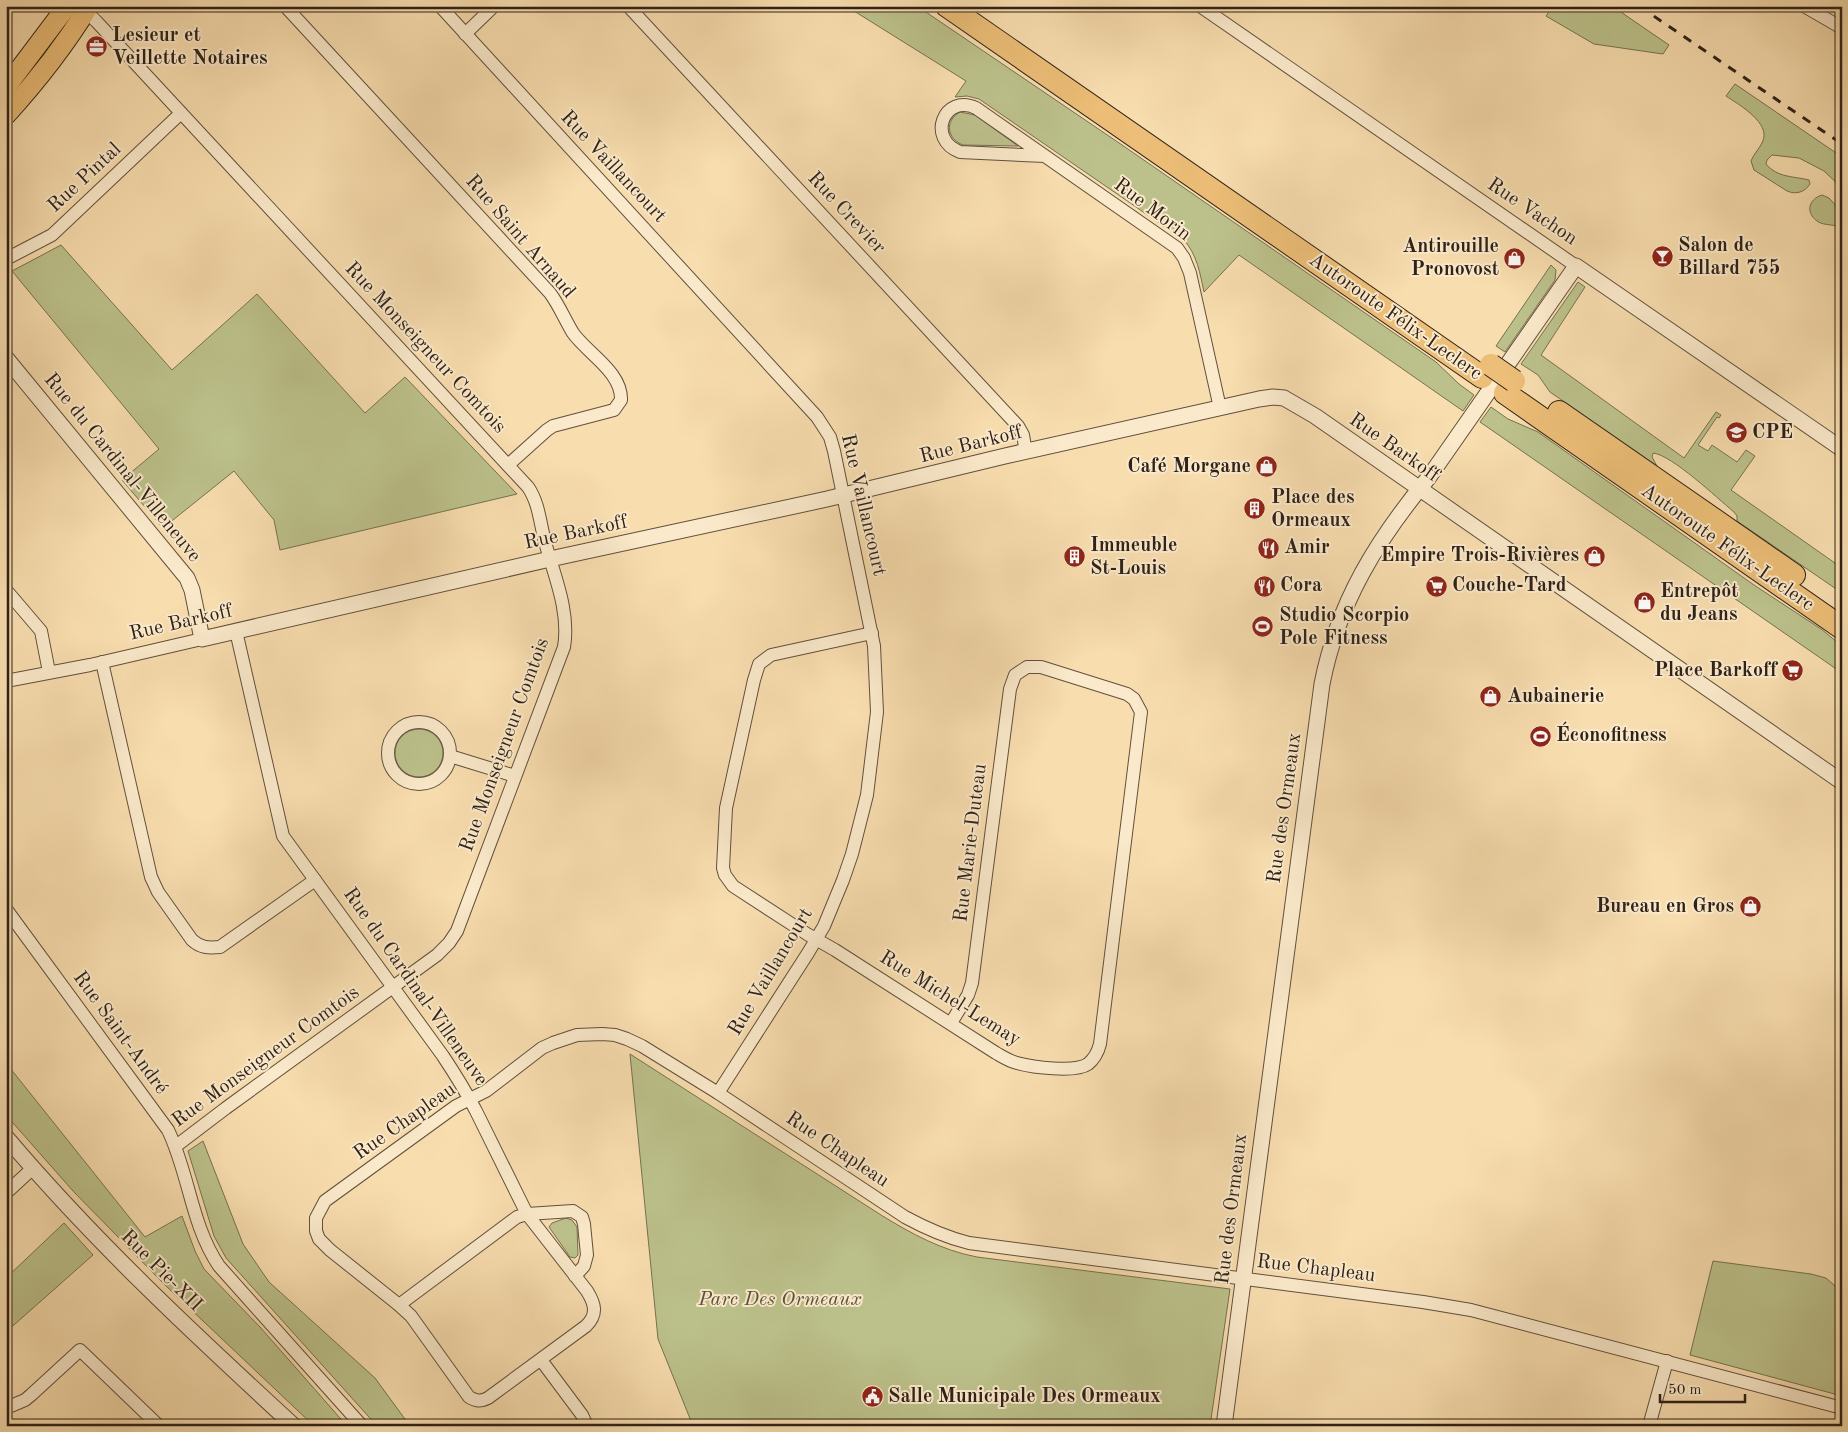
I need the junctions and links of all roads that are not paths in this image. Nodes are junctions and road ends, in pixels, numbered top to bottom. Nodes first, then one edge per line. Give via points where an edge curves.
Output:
1 (67, 6) edge
2 (285, 6) edge
3 (440, 6) edge
4 (494, 6) edge
5 (628, 6) edge
6 (947, 6) edge
7 (974, 6) edge
8 (1200, 6) edge
9 (1804, 6) edge
10 (85, 8) edge
11 (1842, 28) edge
12 (465, 34) junction
13 (6, 87) edge
14 (181, 113) junction
15 (6, 115) edge
16 (1045, 156) junction
17 (6, 258) edge
18 (1576, 266) junction
19 (6, 358) edge
20 (1486, 371) junction
21 (1510, 387) junction
22 (1220, 408) junction
23 (1842, 449) edge
24 (1026, 452) junction
25 (508, 465) junction
26 (1419, 489) junction
27 (844, 495) junction
28 (550, 559) junction
29 (6, 590) edge
30 (1842, 609) edge
31 (1842, 628) edge
32 (236, 631) junction
33 (872, 633) junction
34 (202, 639) junction
35 (102, 662) junction
36 (1024, 668) joint
37 (49, 672) junction
38 (6, 681) edge
39 (450, 756) junction
40 (515, 776) junction
41 (1842, 782) edge
42 (315, 880) junction
43 (6, 910) edge
44 (816, 940) junction
45 (392, 987) junction
46 (951, 1023) junction
47 (718, 1093) junction
48 (470, 1099) junction
49 (6, 1137) edge
50 (176, 1146) junction
51 (33, 1168) junction
52 (6, 1192) edge
53 (527, 1214) junction
54 (575, 1276) junction
55 (1243, 1278) junction
56 (399, 1305) junction
57 (541, 1360) junction
58 (1667, 1361) junction
59 (6, 1408) edge
60 (1842, 1408) edge
61 (158, 1426) edge
62 (294, 1426) edge
63 (362, 1426) edge
64 (587, 1426) edge
65 (1224, 1426) edge
66 (1650, 1426) edge

1 - 13 main road
2 - 25 street, Rue Saint Arnaud via 550,293 573,332 614,376 619,386 621,400 614,410 553,426
3 - 12 street, Rue Vaillancourt
4 - 12 street
5 - 24 street, Rue Crevier via 1018,426
6 - 20 highway, Autoroute Félix-Leclerc
7 - 20 highway, Autoroute Félix-Leclerc
8 - 18 street, Rue Vachon
9 - 11 street
10 - 14 street, Rue Monseigneur Comtois
10 - 15 main road via 37,79
12 - 27 street, Rue Vaillancourt via 817,417 833,444
14 - 17 street, Rue Pintal via 52,235
14 - 25 street, Rue Monseigneur Comtois
16 - 16 street, Rue Morin via 970,105 952,108 943,120 944,140 960,152
16 - 22 street, Rue Morin via 1174,245 1182,254 1190,273
18 - 23 street, Rue Vachon
18 - 26 street, Rue des Ormeaux
19 - 34 street, Rue du Cardinal-Villeneuve via 187,578
20 - 21 highway, Autoroute Félix-Leclerc
21 - 30 highway, Autoroute Félix-Leclerc
21 - 31 highway, Autoroute Félix-Leclerc
22 - 24 street, Rue Barkoff
22 - 26 street, Rue Barkoff via 1266,398 1284,398
24 - 27 street, Rue Barkoff
25 - 28 street, Rue Monseigneur Comtois via 533,494
26 - 41 street, Rue Barkoff
26 - 55 street, Rue des Ormeaux via 1359,577 1343,610 1325,668
27 - 28 street, Rue Barkoff
27 - 33 street, Rue Vaillancourt
28 - 32 street, Rue Barkoff
28 - 40 street, Rue Monseigneur Comtois via 565,621 564,647
29 - 37 street via 41,631
32 - 34 street, Rue Barkoff
32 - 42 street, Rue du Cardinal-Villeneuve via 283,836
33 - 44 street, Rue Vaillancourt via 877,712 867,795 843,880
33 - 44 street, Rue Michel-Lemay via 771,655 759,664 726,808 723,868 728,881
34 - 35 street, Rue Barkoff
35 - 37 street, Rue Barkoff
35 - 42 street via 150,877 192,940 199,946 220,947
36 - 46 street, Rue Marie-Duteau via 1014,675 1010,689 972,983
36 - 46 street, Rue Michel-Lemay via 1034,666 1127,694 1134,698 1141,712 1100,1044 1092,1060 1079,1068 1024,1064 1006,1059
37 - 38 street, Rue Barkoff
39 - 39 street via 448,740 443,732 426,722 402,726 392,738 388,756 396,773 414,784 424,784 442,775
39 - 40 street
40 - 45 street, Rue Monseigneur Comtois via 457,931 437,954
42 - 45 street, Rue du Cardinal-Villeneuve
43 - 50 street, Rue Saint-André via 168,1130
44 - 46 street, Rue Michel-Lemay
44 - 47 street, Rue Vaillancourt
45 - 48 street, Rue du Cardinal-Villeneuve
45 - 50 street, Rue Monseigneur Comtois
47 - 48 street, Rue Chapleau via 642,1046 628,1039 602,1034 577,1036 542,1048 486,1091
47 - 55 street, Rue Chapleau via 935,1233 969,1243
48 - 53 street, Rue du Cardinal-Villeneuve
48 - 56 street, Rue Chapleau via 325,1201 316,1218 316,1231 324,1245
49 - 51 street, Rue Pie-XII
50 - 63 street, Rue Saint-André via 200,1227 213,1258
51 - 52 street
51 - 62 street, Rue Pie-XII via 162,1302
53 - 54 street, Rue Chapleau
53 - 54 street via 566,1210 582,1217 586,1261
53 - 56 street via 517,1218
54 - 57 street, Rue Chapleau via 592,1298 593,1317
55 - 58 street, Rue Chapleau via 1471,1310
55 - 65 street, Rue des Ormeaux
56 - 57 street, Rue Chapleau via 416,1322 475,1401 488,1398
57 - 64 street
58 - 60 street, Rue Chapleau
58 - 66 street
59 - 61 street via 25,1400 80,1350

